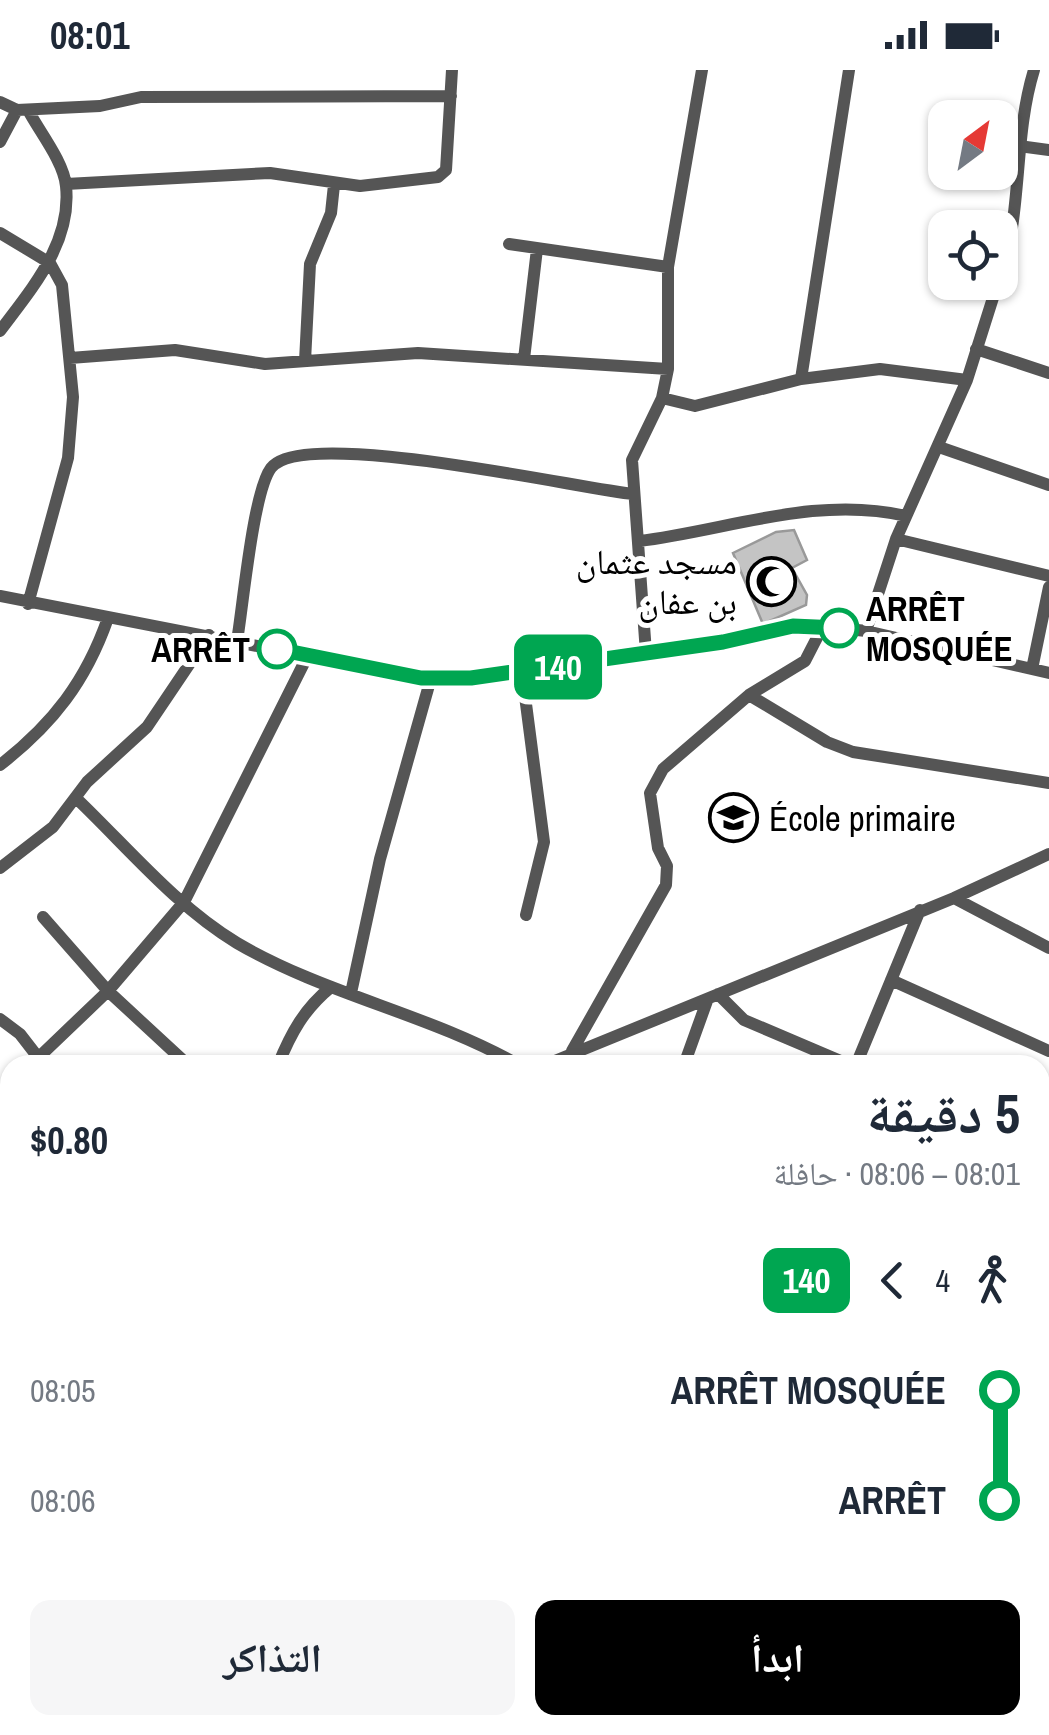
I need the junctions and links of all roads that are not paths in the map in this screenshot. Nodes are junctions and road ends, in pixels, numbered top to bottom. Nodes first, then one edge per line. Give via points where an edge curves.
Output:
1 (452, 70) edge
2 (702, 70) edge
3 (849, 70) edge
4 (1034, 70) edge
5 (451, 96) junction
6 (0, 102) edge
7 (23, 110) junction
8 (0, 142) edge
9 (1019, 146) junction
10 (1049, 150) edge
11 (66, 184) junction
12 (334, 185) junction
13 (1014, 210) edge
14 (0, 233) edge
15 (509, 244) dead end
16 (538, 249) junction
17 (50, 263) junction
18 (668, 267) junction
19 (992, 300) edge
20 (0, 331) edge
21 (976, 349) junction
22 (70, 358) junction
23 (524, 359) junction
24 (306, 361) junction
25 (668, 369) junction
26 (1049, 373) edge
27 (802, 379) junction
28 (967, 380) junction
29 (662, 398) junction
30 (940, 447) junction
31 (1049, 485) edge
32 (633, 494) junction
33 (906, 516) junction
34 (896, 539) junction
35 (639, 541) junction
36 (1049, 576) edge
37 (1049, 587) edge
38 (0, 596) edge
39 (28, 604) junction
40 (108, 618) junction
41 (823, 626) junction
42 (866, 631) junction
43 (209, 635) junction
44 (237, 641) junction
45 (646, 652) junction
46 (308, 656) junction
47 (1032, 669) junction
48 (522, 673) junction
49 (1049, 673) edge
50 (431, 678) junction
51 (749, 695) junction
52 (0, 766) edge
53 (1049, 782) edge
54 (78, 800) junction
55 (1049, 854) edge
56 (0, 868) edge
57 (954, 898) junction
58 (184, 902) junction
59 (920, 910) junction
60 (526, 915) dead end
61 (43, 918) dead end
62 (1049, 948) edge
63 (891, 980) junction
64 (331, 987) junction
65 (108, 991) junction
66 (352, 994) junction
67 (712, 997) junction
68 (0, 1019) edge
69 (1049, 1051) edge
70 (172, 1052) junction
71 (35, 1055) edge
72 (47, 1055) edge
73 (169, 1055) edge
74 (176, 1055) edge
75 (282, 1055) edge
76 (499, 1055) edge
77 (574, 1055) edge
78 (579, 1055) edge
79 (688, 1055) edge
80 (829, 1055) edge
81 (857, 1055) edge

1 - 5 street
2 - 18 street
3 - 27 street
4 - 9 street
5 - 7 street via 141,97
5 - 12 street via 443,174
6 - 7 street
7 - 8 street
7 - 11 street
9 - 10 street
9 - 13 street
11 - 12 street via 270,173
11 - 17 street via 64,220
12 - 24 street via 310,264
14 - 17 street
15 - 16 street
16 - 18 street
16 - 23 street
17 - 20 street
17 - 22 street via 62,285
18 - 25 street
19 - 21 street
21 - 26 street
21 - 28 street
22 - 24 street via 176,350 248,364
22 - 39 street via 68,458
23 - 24 street via 418,353
23 - 25 street
25 - 29 street
27 - 28 street via 880,369
27 - 29 street via 694,406
28 - 30 street
29 - 32 street via 632,460
30 - 31 street
30 - 33 street
32 - 35 street
32 - 44 street via 428,460 286,458 269,470 260,500
33 - 34 street
33 - 35 street via 855,508 776,513 730,528
34 - 36 street
34 - 42 street
35 - 45 street
37 - 47 street
38 - 39 street
39 - 40 street
40 - 43 street
40 - 52 street via 64,707
41 - 42 street
41 - 45 street
41 - 51 street via 805,661
42 - 47 street
43 - 44 street
43 - 54 street via 148,728 88,782
44 - 46 street
45 - 48 street
46 - 50 street
46 - 58 street
47 - 49 street
48 - 50 street
48 - 60 street via 544,842
50 - 66 street via 380,859
51 - 53 street via 853,752
51 - 77 street via 663,768 650,793 666,885
54 - 56 street
54 - 58 street
55 - 57 street
57 - 59 street
57 - 62 street
58 - 64 street via 236,943
58 - 65 street
59 - 63 street
59 - 67 street
61 - 65 street
63 - 69 street
63 - 81 street
64 - 66 street
64 - 75 street via 293,1028
65 - 70 street
65 - 72 street
66 - 76 street
67 - 78 street
67 - 79 street
67 - 80 street via 744,1020
68 - 71 street
70 - 73 street
70 - 74 street

